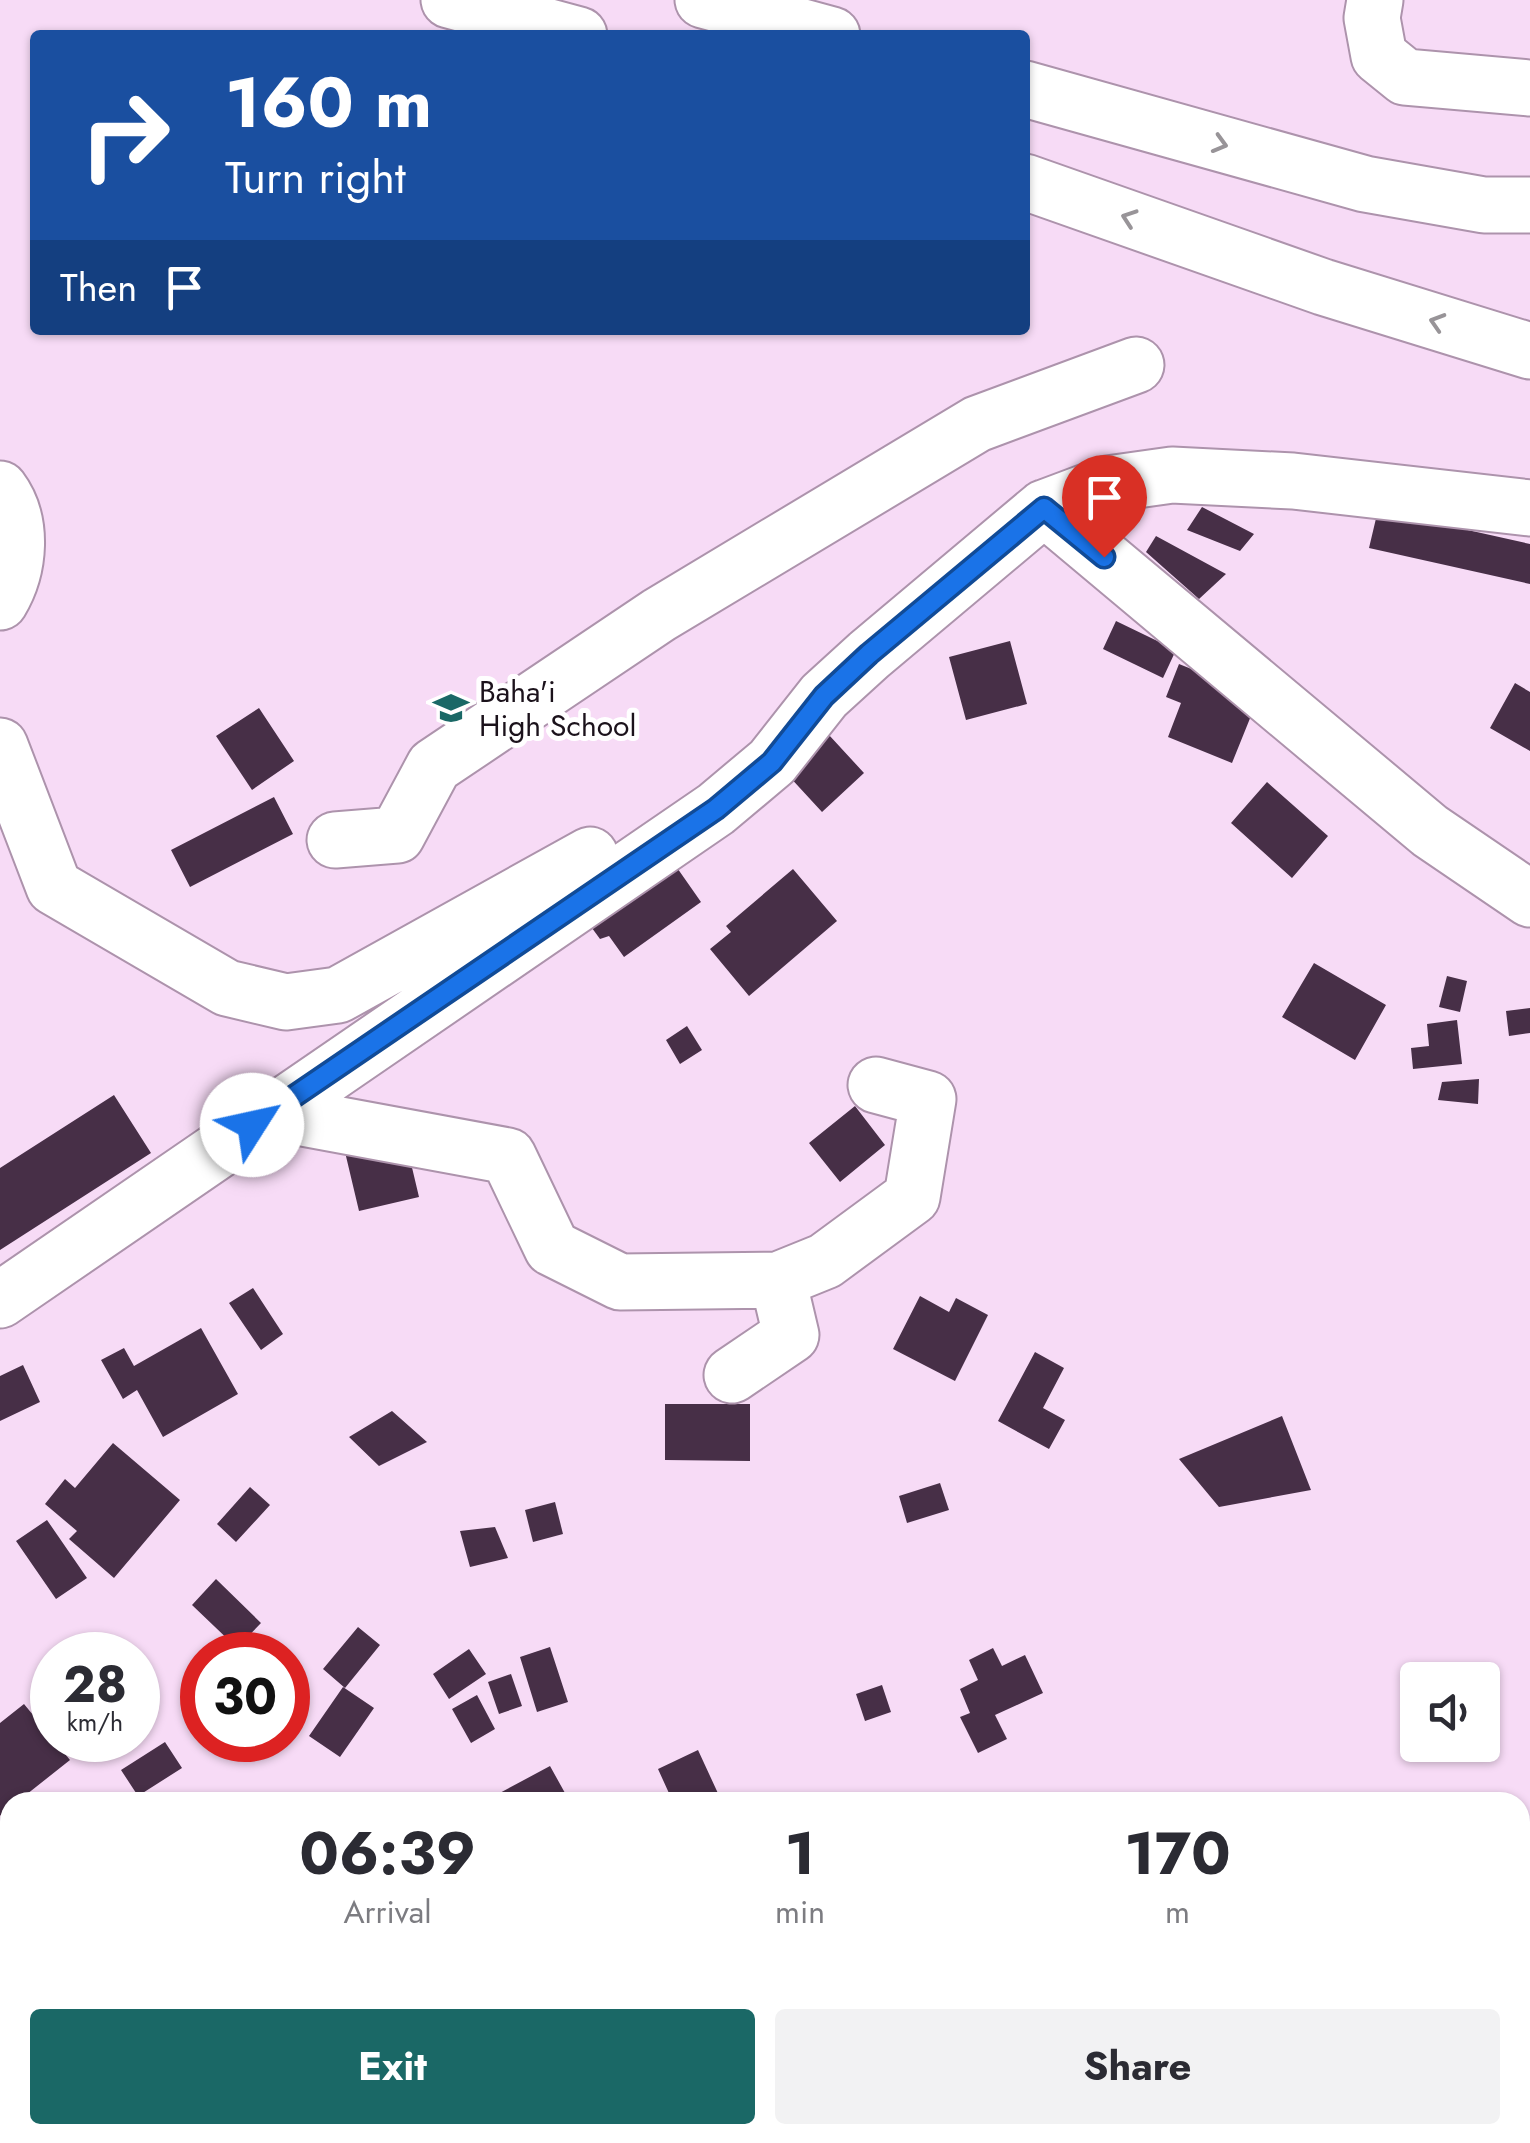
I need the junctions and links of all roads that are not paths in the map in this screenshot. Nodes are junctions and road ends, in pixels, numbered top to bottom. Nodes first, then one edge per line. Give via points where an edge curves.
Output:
1 (449, 0) edge
2 (704, 0) edge
3 (1375, 0) edge
4 (560, 30) edge
5 (814, 30) edge
6 (1530, 88) edge
7 (1030, 90) edge
8 (1030, 184) edge
9 (1530, 206) edge
10 (1530, 351) edge
11 (1136, 366) dead end
12 (0, 489) edge
13 (1044, 508) junction
14 (1530, 508) edge
15 (0, 602) edge
16 (824, 696) junction
17 (0, 746) edge
18 (335, 840) dead end
19 (1530, 899) edge
20 (876, 1085) dead end
21 (270, 1112) junction
22 (778, 1280) junction
23 (0, 1300) edge
24 (732, 1375) dead end

1 - 4 main road
2 - 5 main road
3 - 6 main road via 1379,56 1405,77
7 -> 9 main road via 1365,184 1484,205
10 -> 8 main road
11 - 18 main road via 960,434 659,614 434,766 397,835
12 - 15 main road via 14,507 16,576
13 - 14 main road via 1108,484 1172,475 1293,481
13 - 16 main road
13 - 19 main road via 1430,830
16 - 17 main road via 565,872 338,994 286,1002 227,988 54,886
16 - 21 main road via 772,762 716,809
20 - 22 main road via 928,1099 912,1196 825,1260
21 - 22 main road via 508,1156 552,1248 620,1282
21 - 23 main road
22 - 24 main road via 791,1335

